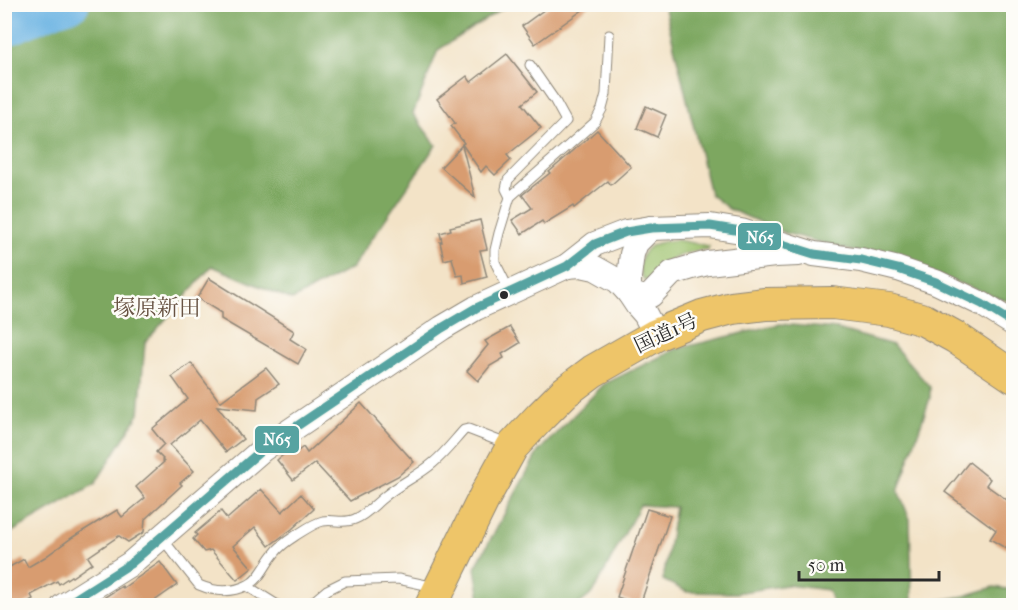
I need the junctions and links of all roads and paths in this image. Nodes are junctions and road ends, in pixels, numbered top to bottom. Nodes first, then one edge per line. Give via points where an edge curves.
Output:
1 (609, 35) dead end
2 (530, 65) dead end
3 (510, 197) junction
4 (710, 226) junction
5 (651, 228) junction
6 (814, 254) junction
7 (720, 262) junction
8 (567, 266) junction
9 (510, 292) junction
10 (645, 309) junction
11 (1014, 324) edge
12 (1014, 377) edge
13 (512, 447) junction
14 (161, 537) junction
15 (247, 586) junction
16 (436, 597) edge
17 (63, 606) edge
18 (279, 606) edge
19 (308, 606) edge

1 - 3 lane via 606,94 595,122
2 - 3 lane via 566,121 508,180 506,189
3 - 9 lane via 495,262
4 - 5 street
4 - 6 street via 741,231
4 - 7 street via 728,245
5 - 8 street via 626,232 595,244
5 - 10 street via 636,243 629,277
6 - 7 street
6 - 11 street via 861,260 936,282
7 - 10 street via 672,273
8 - 9 street
8 - 10 street via 595,268 618,281
9 - 14 street via 442,328 263,449
10 - 12 highway, 国道1号 via 702,316 765,304 832,303 889,310 924,320
10 - 13 highway, 国道1号 via 592,371 565,392
13 - 15 lane via 464,429 435,462 356,519 320,522 279,548
13 - 16 highway, 国道1号
14 - 15 lane via 199,585 227,591
14 - 17 street via 130,564
15 - 18 lane
16 - 19 lane via 398,579 345,581

